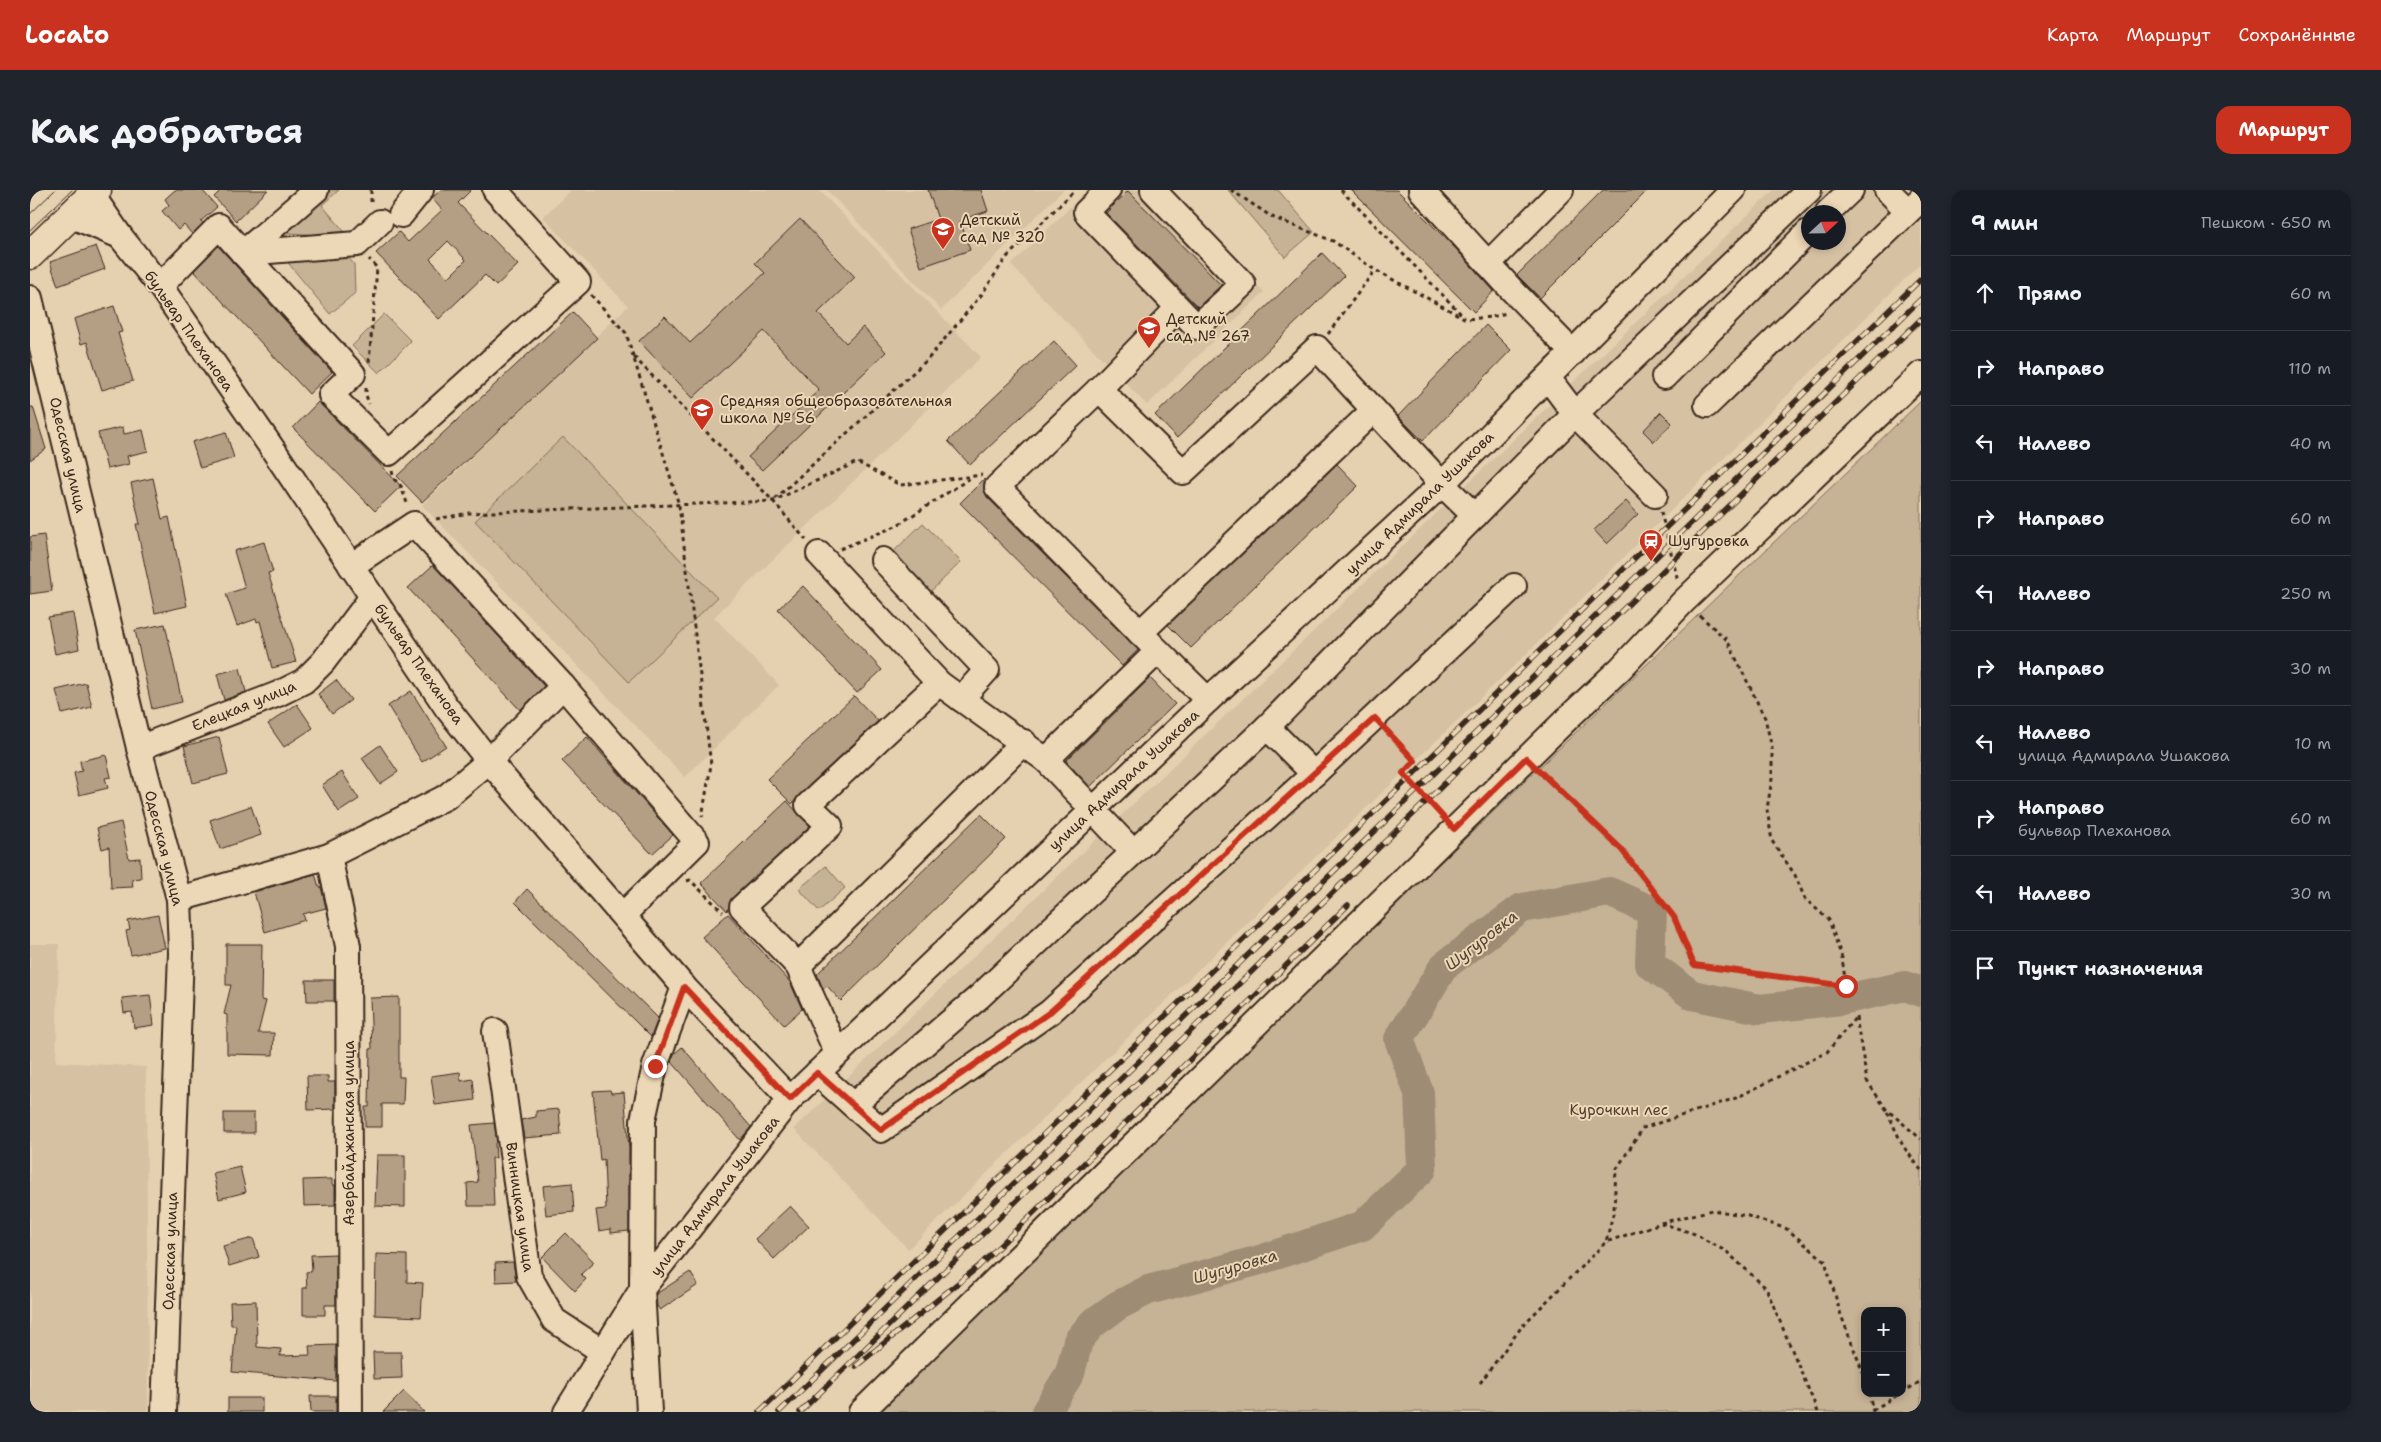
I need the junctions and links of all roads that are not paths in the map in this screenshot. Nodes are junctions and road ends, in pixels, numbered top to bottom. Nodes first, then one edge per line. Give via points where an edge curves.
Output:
1 (316, 190) edge
2 (421, 190) edge
3 (495, 190) edge
4 (1108, 190) edge
5 (1153, 190) edge
6 (1421, 190) edge
7 (1561, 190) edge
8 (1733, 190) edge
9 (1809, 190) edge
10 (1851, 190) edge
11 (1887, 190) edge
12 (95, 193) edge
13 (1835, 205) edge
14 (1915, 205) edge
15 (72, 216) junction
16 (120, 236) junction
17 (1801, 239) edge
18 (243, 253) junction
19 (30, 255) edge
20 (1488, 264) junction
21 (160, 286) junction
22 (30, 298) edge
23 (1178, 308) junction
24 (1573, 352) junction
25 (1921, 374) edge
26 (1664, 377) dead end
27 (1548, 378) junction
28 (1099, 390) junction
29 (1707, 406) dead end
30 (1374, 410) junction
31 (1575, 414) junction
32 (1442, 484) junction
33 (1655, 495) road end
34 (1475, 516) junction
35 (819, 554) road end
36 (883, 560) dead end
37 (351, 566) junction
38 (1514, 586) dead end
39 (372, 597) junction
40 (1140, 633) junction
41 (1158, 651) junction
42 (939, 683) junction
43 (563, 686) junction
44 (961, 699) junction
45 (1208, 700) junction
46 (1267, 727) junction
47 (1024, 742) junction
48 (139, 748) junction
49 (1046, 760) junction
50 (489, 761) junction
51 (1314, 774) junction
52 (1094, 808) junction
53 (1133, 852) junction
54 (329, 856) junction
55 (179, 899) junction
56 (623, 916) junction
57 (798, 966) junction
58 (684, 987) junction
59 (495, 1031) dead end
60 (837, 1053) junction
61 (817, 1073) junction
62 (790, 1099) junction
63 (853, 1105) junction
64 (642, 1289) junction
65 (603, 1352) junction
66 (164, 1412) edge
67 (350, 1412) edge
68 (566, 1412) edge
69 (649, 1412) edge
70 (861, 1412) edge

1 - 18 street
2 - 18 street via 357,244
3 - 18 street via 578,282 389,454 331,395 353,374
4 - 23 street via 1086,212
5 - 23 street via 1242,284 1197,327
6 - 20 street
7 - 20 street
8 - 24 street, улица Адмирала Ушакова
9 - 31 street
10 - 13 street
11 - 14 street
12 - 15 main road
12 - 16 street, бульвар Плеханова
14 - 29 street
15 - 16 street
15 - 19 main road
16 - 21 street, бульвар Плеханова
17 - 26 street
18 - 21 street via 218,226
20 - 24 street
21 - 37 street, бульвар Плеханова
22 - 48 street, Одесская улица
23 - 28 street
24 - 27 street, улица Адмирала Ушакова
25 - 70 street via 1683,602 1620,669
27 - 31 street
27 - 32 street, улица Адмирала Ушакова
28 - 30 street via 1183,472 1317,348
28 - 40 street via 997,487
30 - 32 street
30 - 40 street
31 - 33 street
31 - 34 street
32 - 34 street
32 - 45 street, улица Адмирала Ушакова
34 - 46 street
35 - 42 street
36 - 44 street via 987,670
37 - 39 street, бульвар Плеханова
37 - 43 street via 414,524
38 - 51 street
39 - 48 street, Елецкая улица via 323,662 304,681
39 - 50 street, бульвар Плеханова via 447,708
40 - 41 street
41 - 45 street
41 - 49 street
42 - 44 street
42 - 57 street via 808,805 830,826 742,908
43 - 50 street
43 - 56 street via 698,842
44 - 47 street
45 - 52 street, улица Адмирала Ушакова
46 - 51 street
46 - 53 street
47 - 49 street
47 - 57 street
48 - 55 street, Одесская улица
49 - 52 street
50 - 54 street via 446,797
50 - 56 street, бульвар Плеханова
51 - 63 street via 1050,1012 881,1130
52 - 53 street
52 - 60 street, улица Адмирала Ушакова
53 - 63 street via 979,997
54 - 55 street
54 - 67 street, Азербайджанская улица via 348,946
55 - 66 street, Одесская улица via 181,953
56 - 58 street, бульвар Плеханова
57 - 60 street
58 - 62 street, бульвар Плеханова
58 - 64 street via 655,1066 643,1120
59 - 65 street, Винницкая улица via 529,1276 554,1320
60 - 61 street, улица Адмирала Ушакова
61 - 62 street, улица Адмирала Ушакова
61 - 63 street
62 - 64 street, улица Адмирала Ушакова
64 - 65 street, улица Адмирала Ушакова
64 - 69 street
65 - 68 street, улица Адмирала Ушакова

